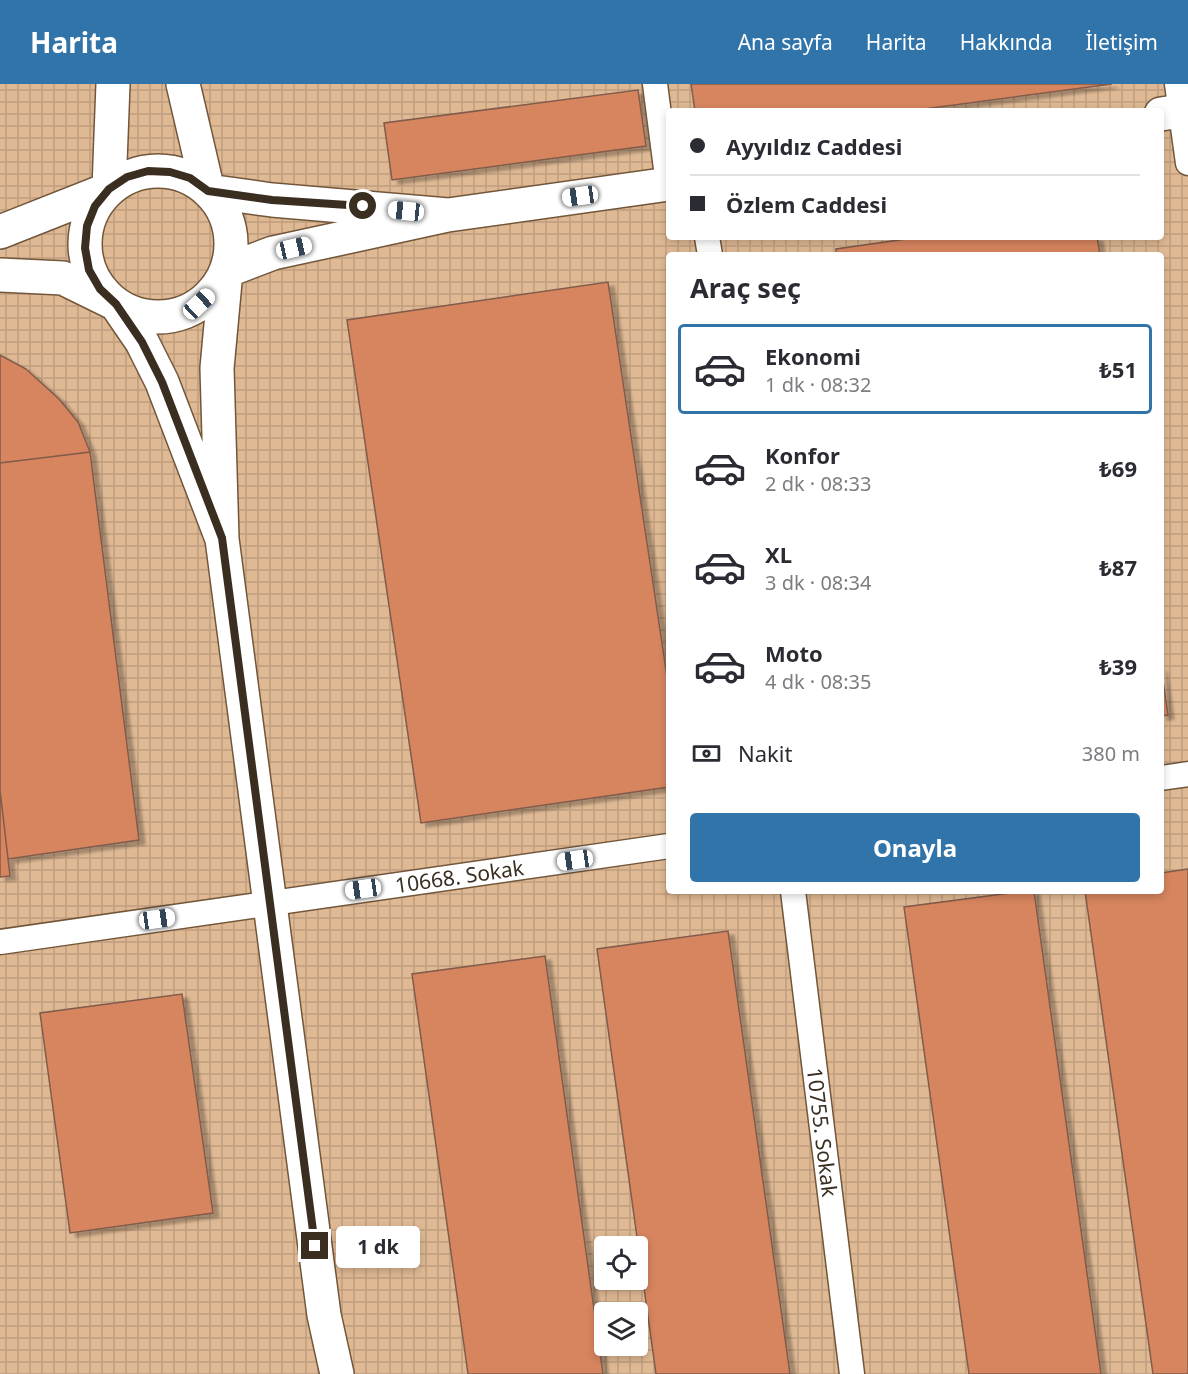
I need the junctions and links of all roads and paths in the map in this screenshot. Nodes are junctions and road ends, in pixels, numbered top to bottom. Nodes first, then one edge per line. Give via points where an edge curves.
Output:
1 (113, 84) edge
2 (183, 84) edge
3 (655, 84) edge
4 (1177, 105) edge
5 (666, 163) edge
6 (1188, 163) edge
7 (666, 184) edge
8 (109, 189) junction
9 (208, 191) junction
10 (448, 215) junction
11 (0, 232) edge
12 (226, 271) junction
13 (0, 275) edge
14 (116, 304) junction
15 (222, 538) junction
16 (1188, 774) edge
17 (1164, 778) edge
18 (666, 846) edge
19 (793, 894) edge
20 (269, 902) junction
21 (0, 942) edge
22 (324, 1315) junction
23 (318, 1374) edge
24 (337, 1374) edge
25 (852, 1374) edge

1 - 8 street
2 - 9 street
3 - 5 street
4 - 6 street
7 - 10 street
8 - 9 street via 127,177 148,171 190,178
8 - 11 street
8 - 14 street via 95,206 87,226 85,248 89,270 100,289
9 - 10 street
9 - 12 street via 222,208 230,228
10 - 12 street via 273,253
12 - 14 street via 215,290 180,314 136,314
12 - 15 street via 217,368
13 - 14 street via 63,278
14 - 15 street via 142,342 162,382
15 - 20 street
16 - 17 street
18 - 20 street, 10668. Sokak
19 - 25 street, 10755. Sokak
20 - 21 street, 10668. Sokak
20 - 22 street
22 - 23 street
22 - 24 street

